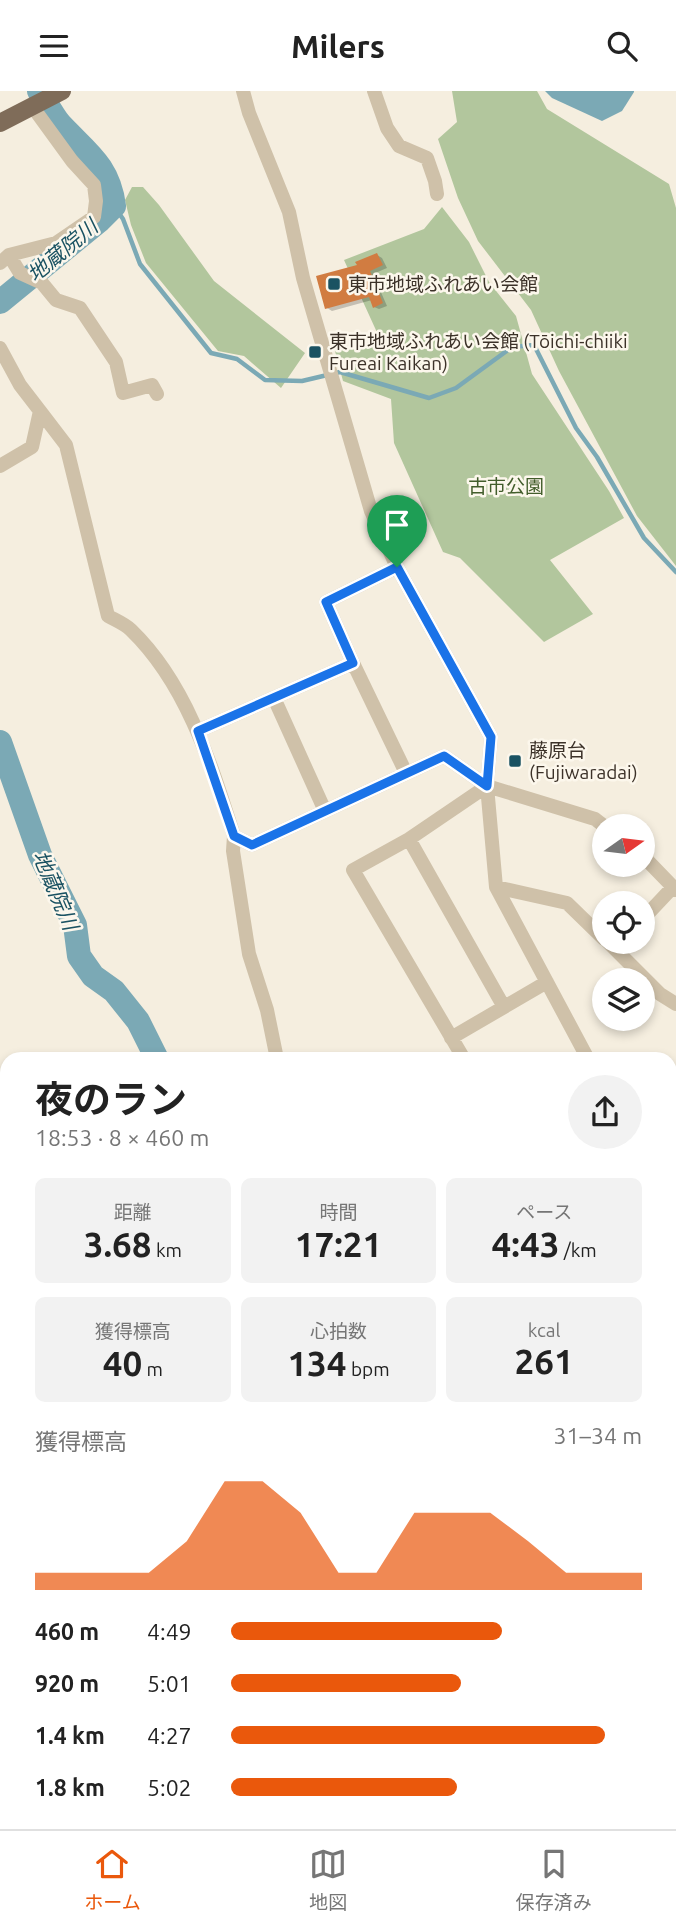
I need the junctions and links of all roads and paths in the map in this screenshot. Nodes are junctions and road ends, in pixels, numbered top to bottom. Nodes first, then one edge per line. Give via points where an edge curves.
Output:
1 (243, 91) edge
2 (374, 91) edge
3 (46, 99) edge
4 (0, 123) edge
5 (437, 194) dead end
6 (4, 259) edge
7 (0, 348) edge
8 (157, 394) dead end
9 (40, 411) junction
10 (0, 466) edge
11 (397, 567) junction
12 (353, 663) junction
13 (274, 698) junction
14 (198, 731) junction
15 (406, 773) junction
16 (487, 786) junction
17 (325, 811) junction
18 (592, 818) edge
19 (234, 836) junction
20 (409, 839) junction
21 (655, 868) edge
22 (496, 887) junction
23 (675, 888) edge
24 (655, 907) edge
25 (592, 925) edge
26 (622, 954) edge
27 (547, 982) junction
28 (676, 1004) edge
29 (504, 1007) junction
30 (452, 1038) junction
31 (276, 1052) edge
32 (460, 1052) edge
33 (584, 1052) edge

1 - 11 street via 289,212 303,278 372,512
2 - 5 street via 399,146 427,157
3 - 4 main road
3 - 6 street via 72,161 94,185 94,217 56,243
6 - 8 street via 42,283 56,300 80,308 116,362 123,393 152,385
7 - 9 street
9 - 10 street via 32,447
9 - 14 street via 66,445 108,616 130,629 161,667
11 - 12 street via 326,602
11 - 16 street via 491,737
12 - 13 street
12 - 15 street
13 - 14 street
13 - 17 street
14 - 19 street
15 - 16 street via 444,756
15 - 17 street
16 - 18 street
16 - 20 street
16 - 22 street
17 - 19 street via 252,845
19 - 31 street via 249,954
20 - 29 street
20 - 30 street via 353,870
21 - 23 street
22 - 25 street via 567,903
22 - 27 street
23 - 24 street
26 - 28 street via 660,994
27 - 29 street
27 - 33 street
29 - 30 street
30 - 32 street

